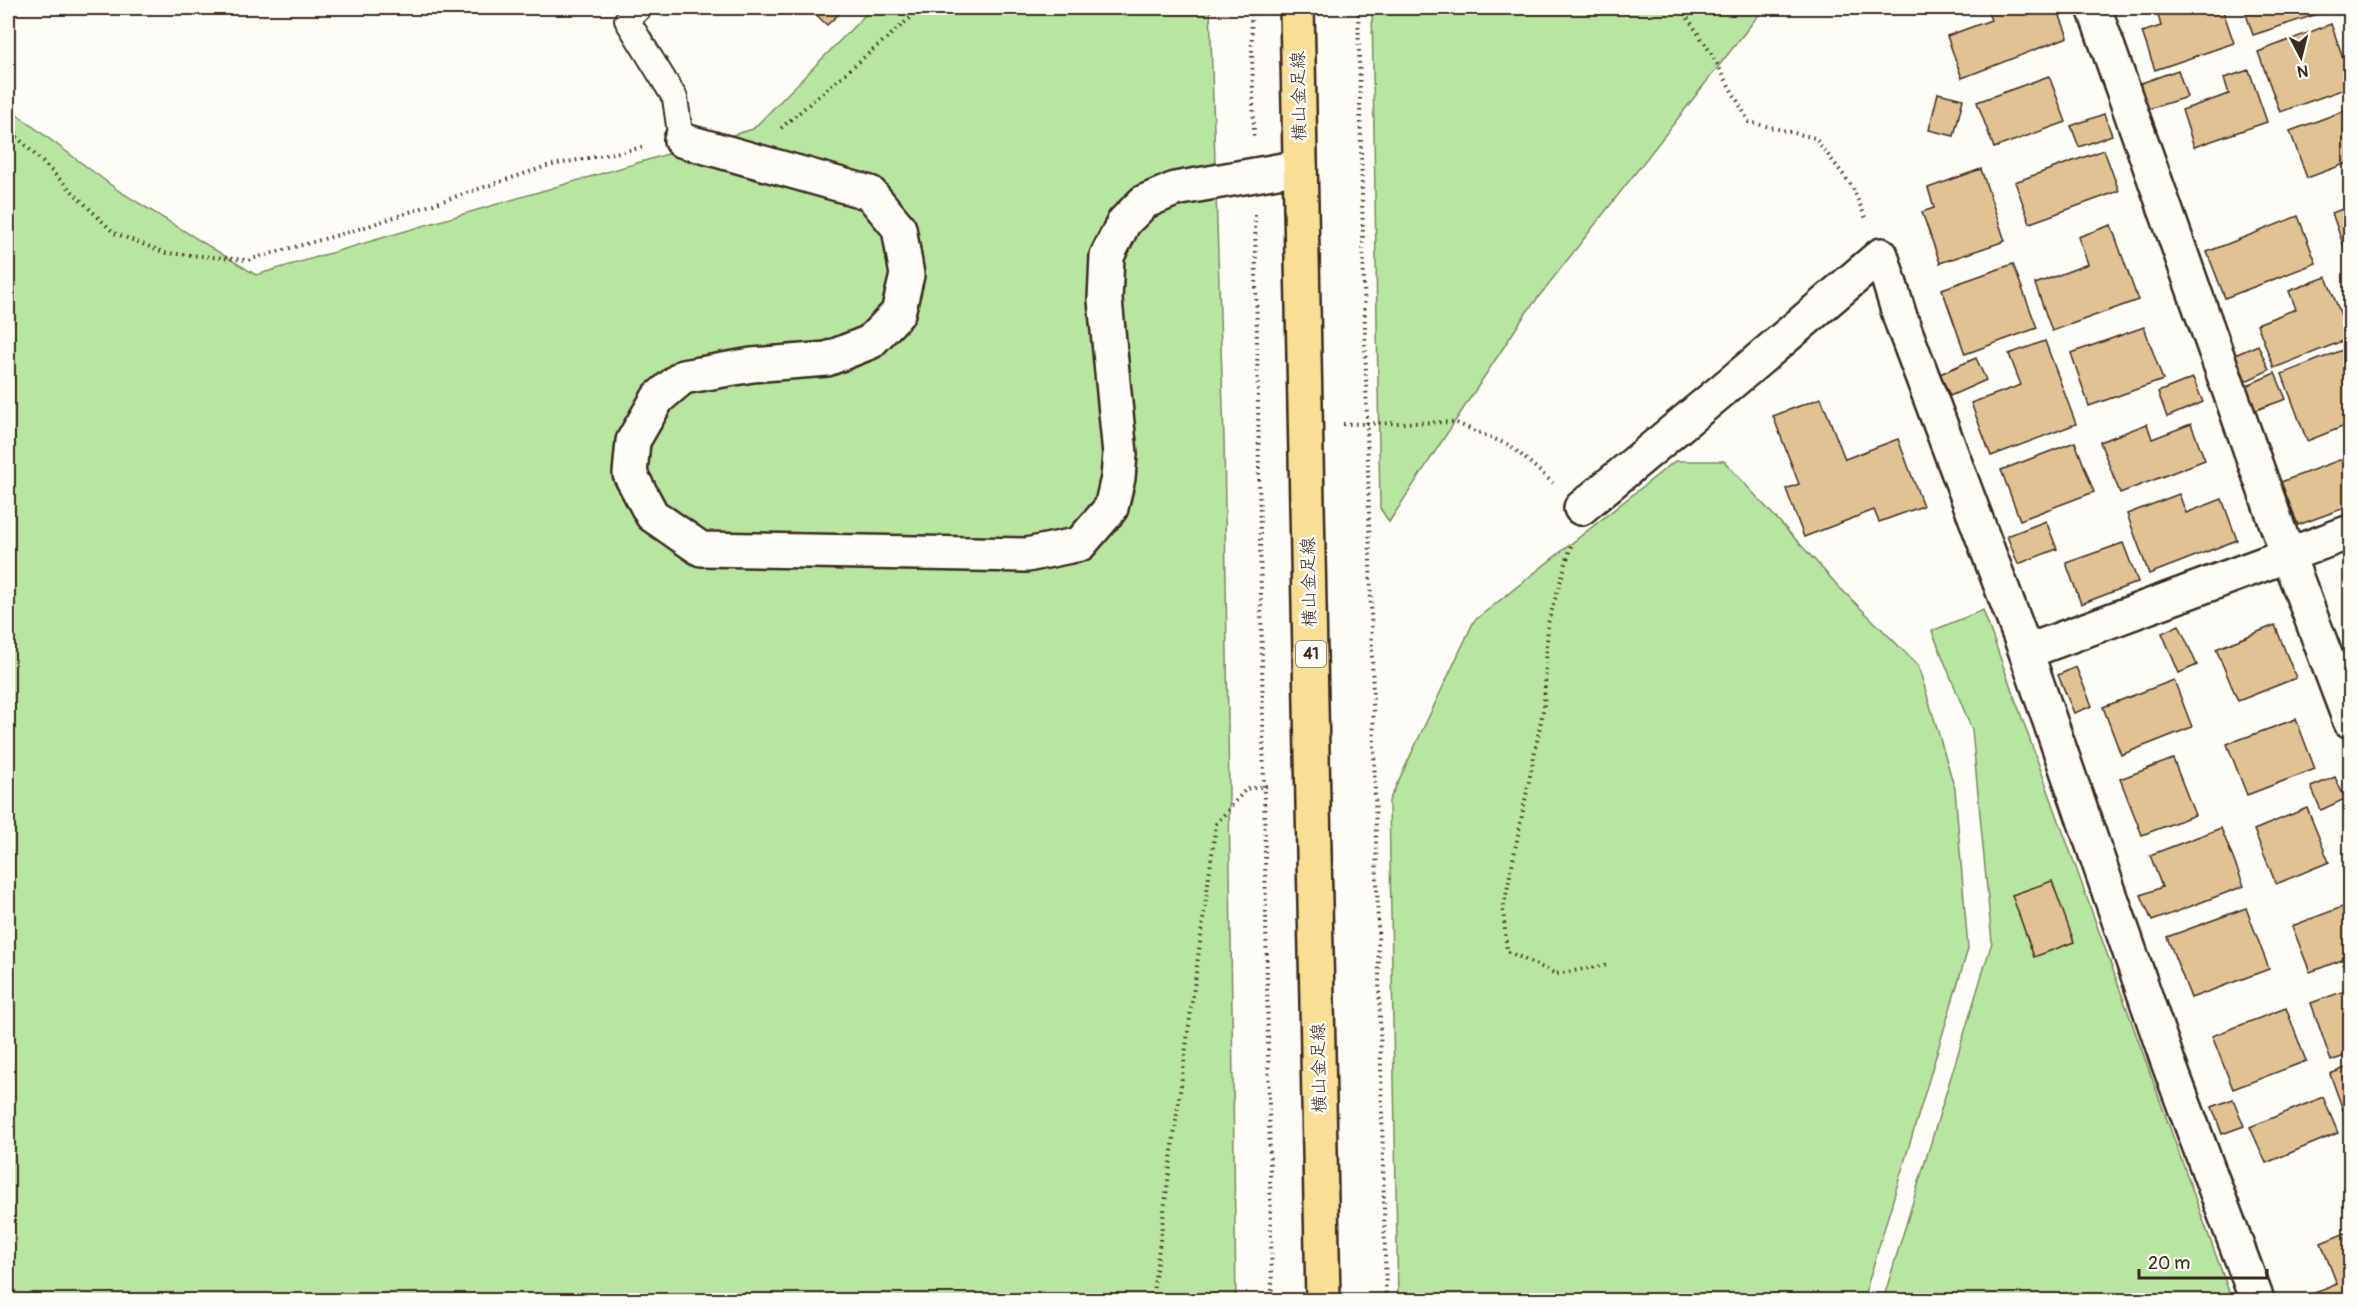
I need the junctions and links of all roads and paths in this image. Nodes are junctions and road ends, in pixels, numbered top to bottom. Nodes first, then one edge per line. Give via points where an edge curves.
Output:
1 (639, 8) edge
2 (922, 8) edge
3 (1251, 8) edge
4 (1297, 8) edge
5 (1358, 8) edge
6 (1681, 8) edge
7 (2094, 8) edge
8 (8, 128) edge
9 (681, 140) junction
10 (747, 158) junction
11 (1300, 167) junction
12 (1254, 175) junction
13 (1881, 255) junction
14 (1366, 424) junction
15 (1306, 425) junction
16 (1581, 508) junction
17 (2350, 532) edge
18 (2288, 556) junction
19 (2026, 652) junction
20 (2350, 721) edge
21 (1314, 780) junction
22 (1265, 786) junction
23 (1607, 965) dead end
24 (1152, 1300) edge
25 (1272, 1300) edge
26 (1323, 1300) edge
27 (1386, 1300) edge
28 (2258, 1300) edge

1 - 9 lane via 627,20 675,98
2 - 10 path
3 - 12 path
4 - 11 main road, 横山金足線 / 41
5 - 14 path
6 - 13 path via 1749,122 1815,138 1852,186
7 - 18 street
8 - 9 path via 114,234 166,253 248,260 356,230 547,166
9 - 10 street
10 - 12 street via 870,193 899,228 907,274 898,313 870,342 827,359 752,365 683,377 658,398 633,441 630,474 652,514 700,549 1028,555 1080,544 1111,508 1118,478 1120,454 1105,300 1107,256 1124,222 1144,202 1175,189
11 - 12 street
11 - 15 main road, 横山金足線 / 41
12 - 22 path
13 - 16 street
13 - 19 street via 1901,320
14 - 15 path
14 - 16 path via 1454,422 1511,446
14 - 27 path
15 - 21 main road, 横山金足線 / 41
16 - 23 path via 1548,622 1544,706 1503,910 1507,951 1556,974
17 - 18 street
18 - 19 street
18 - 20 street
19 - 28 street via 2168,1062
21 - 22 path
21 - 26 main road, 横山金足線 / 41
22 - 24 path via 1246,789 1216,824
22 - 25 path

